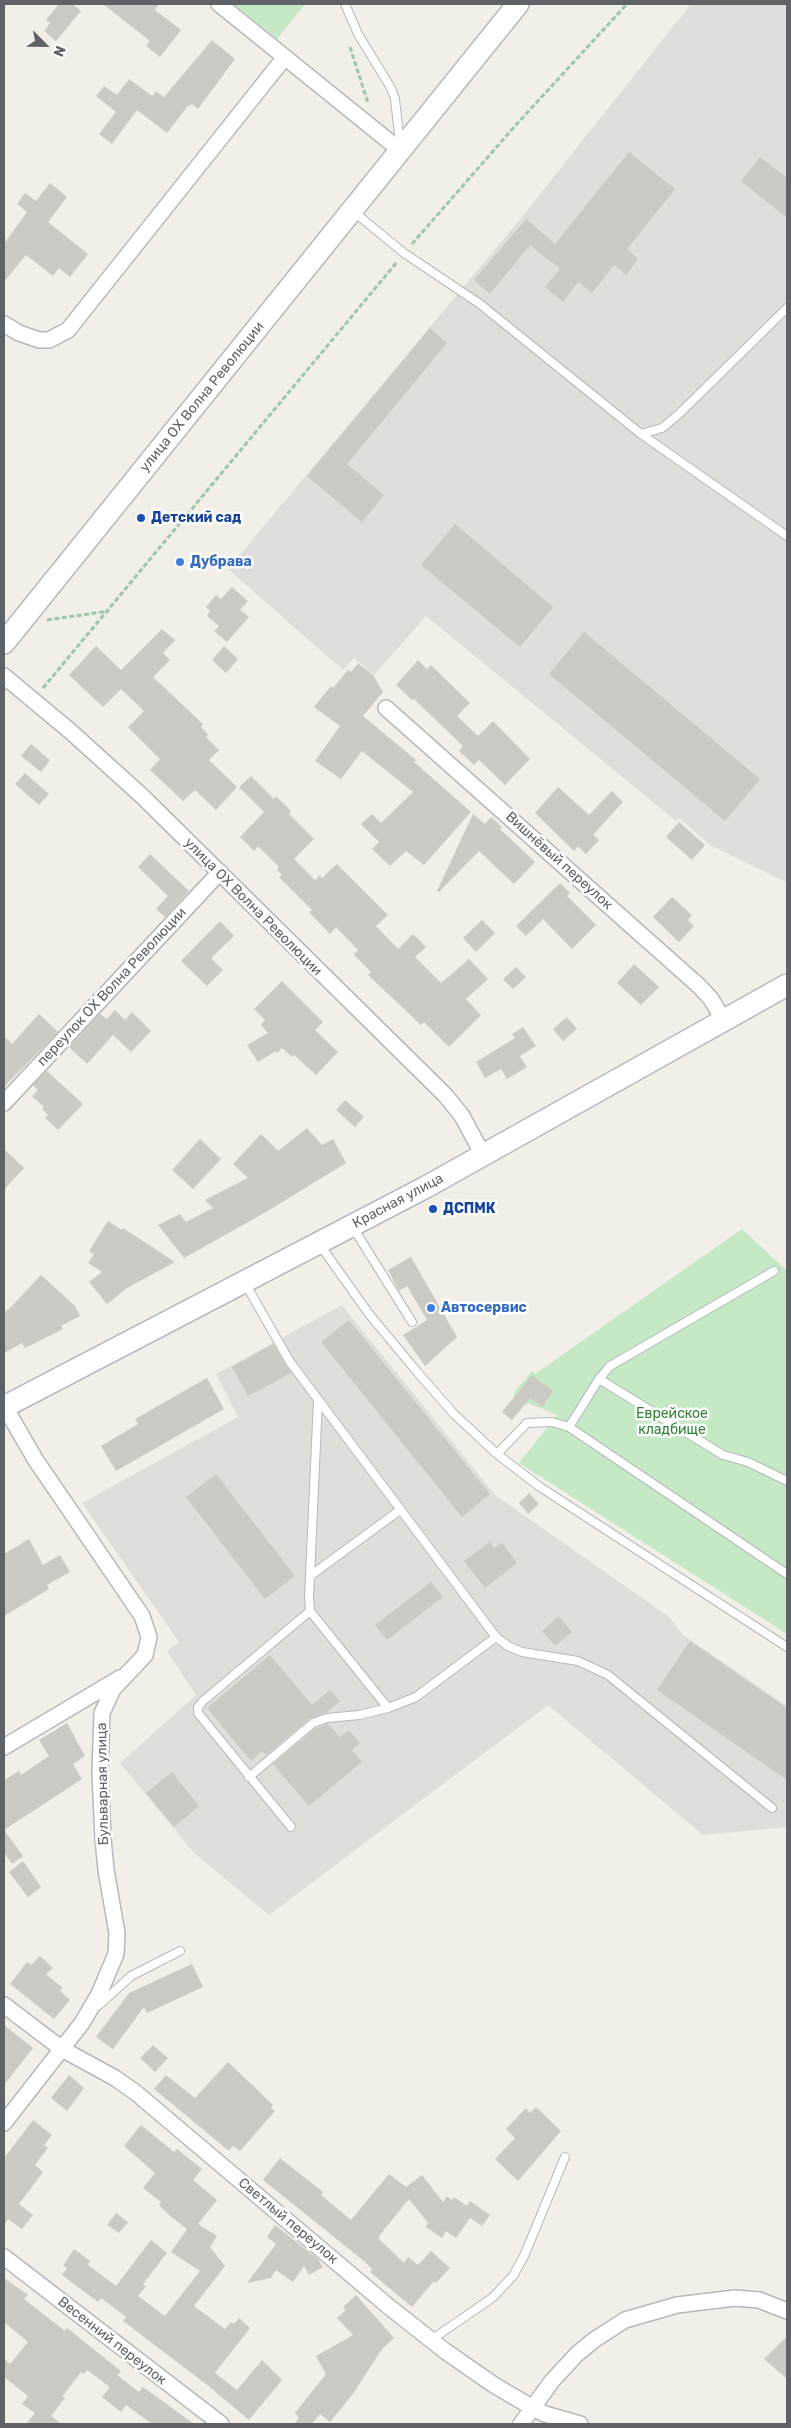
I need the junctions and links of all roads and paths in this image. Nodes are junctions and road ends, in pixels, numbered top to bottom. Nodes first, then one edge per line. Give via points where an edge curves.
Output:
1 (219, 4) edge
2 (345, 4) edge
3 (518, 4) edge
4 (627, 4) edge
5 (348, 39) dead end
6 (285, 57) junction
7 (373, 128) junction
8 (400, 151) junction
9 (352, 211) junction
10 (404, 253) junction
11 (787, 308) edge
12 (4, 324) edge
13 (641, 434) junction
14 (787, 536) edge
15 (110, 611) junction
16 (19, 624) junction
17 (4, 643) edge
18 (4, 676) edge
19 (33, 700) junction
20 (386, 708) dead end
21 (220, 872) junction
22 (787, 984) edge
23 (724, 1022) junction
24 (4, 1102) edge
25 (483, 1155) junction
26 (351, 1225) junction
27 (319, 1243) junction
28 (774, 1271) dead end
29 (245, 1282) junction
30 (412, 1322) dead end
31 (599, 1379) junction
32 (318, 1400) junction
33 (4, 1407) edge
34 (569, 1427) junction
35 (497, 1454) junction
36 (787, 1481) edge
37 (400, 1510) junction
38 (787, 1574) edge
39 (310, 1576) junction
40 (310, 1611) junction
41 (496, 1637) junction
42 (787, 1647) edge
43 (125, 1674) junction
44 (388, 1708) junction
45 (4, 1747) edge
46 (249, 1777) junction
47 (772, 1808) dead end
48 (291, 1827) dead end
49 (180, 1950) dead end
50 (4, 2005) edge
51 (82, 2023) junction
52 (62, 2049) junction
53 (4, 2123) edge
54 (565, 2157) dead end
55 (4, 2257) edge
56 (787, 2311) edge
57 (431, 2340) junction
58 (533, 2408) junction
59 (220, 2424) edge
60 (521, 2424) edge
61 (580, 2424) edge

1 - 6 street
2 - 8 lane via 358,34 391,88
3 - 8 street, улица ОХ Волна Революции
4 - 10 path via 541,96
5 - 7 path
6 - 7 street
6 - 12 street via 68,330 49,340 39,340
7 - 8 street
8 - 9 street, улица ОХ Волна Революции
9 - 10 lane
9 - 16 street, улица ОХ Волна Революции
10 - 13 lane via 480,304
10 - 15 path
11 - 13 lane via 679,414 662,428
13 - 14 lane
15 - 16 path
15 - 19 path
16 - 17 street, улица ОХ Волна Революции
18 - 19 street, улица ОХ Волна Революции
19 - 21 street, улица ОХ Волна Революции via 114,771
20 - 23 street, Вишнёвый переулок via 699,986
21 - 24 street, переулок ОХ Волна Революции
21 - 25 street, улица ОХ Волна Революции via 446,1096 462,1116
22 - 23 street, Красная улица
23 - 25 street, Красная улица
25 - 26 street, Красная улица
26 - 27 street, Красная улица
26 - 30 lane
27 - 29 street, Красная улица
27 - 35 lane via 363,1306 418,1373 454,1414
28 - 31 lane via 610,1366
29 - 32 lane via 290,1362
29 - 33 street, Красная улица
31 - 34 lane
31 - 36 lane via 723,1455 748,1462
32 - 37 lane
32 - 39 lane
33 - 43 street, Бульварная улица via 147,1626 149,1637 144,1655
34 - 35 lane via 552,1422 527,1423
34 - 38 lane
35 - 42 lane via 540,1487
37 - 39 lane
37 - 41 lane
39 - 40 lane
40 - 44 lane
40 - 46 lane via 198,1707 200,1719
41 - 44 lane via 416,1697
41 - 47 lane via 522,1652 578,1661 608,1675
43 - 45 street
43 - 51 street, Бульварная улица via 106,1702 101,1727 102,1839 117,1944 112,1966
44 - 46 lane via 313,1723
46 - 48 lane
49 - 51 lane via 122,1982
50 - 52 street, Светлый переулок
51 - 52 street, Бульварная улица
52 - 53 street, Бульварная улица
52 - 57 street, Светлый переулок via 135,2092
54 - 57 lane via 513,2276 492,2298
55 - 59 street, Весенний переулок
56 - 58 street via 759,2300 735,2298 677,2305 625,2320 577,2354
57 - 58 street, Светлый переулок
58 - 60 street
58 - 61 street, Светлый переулок

